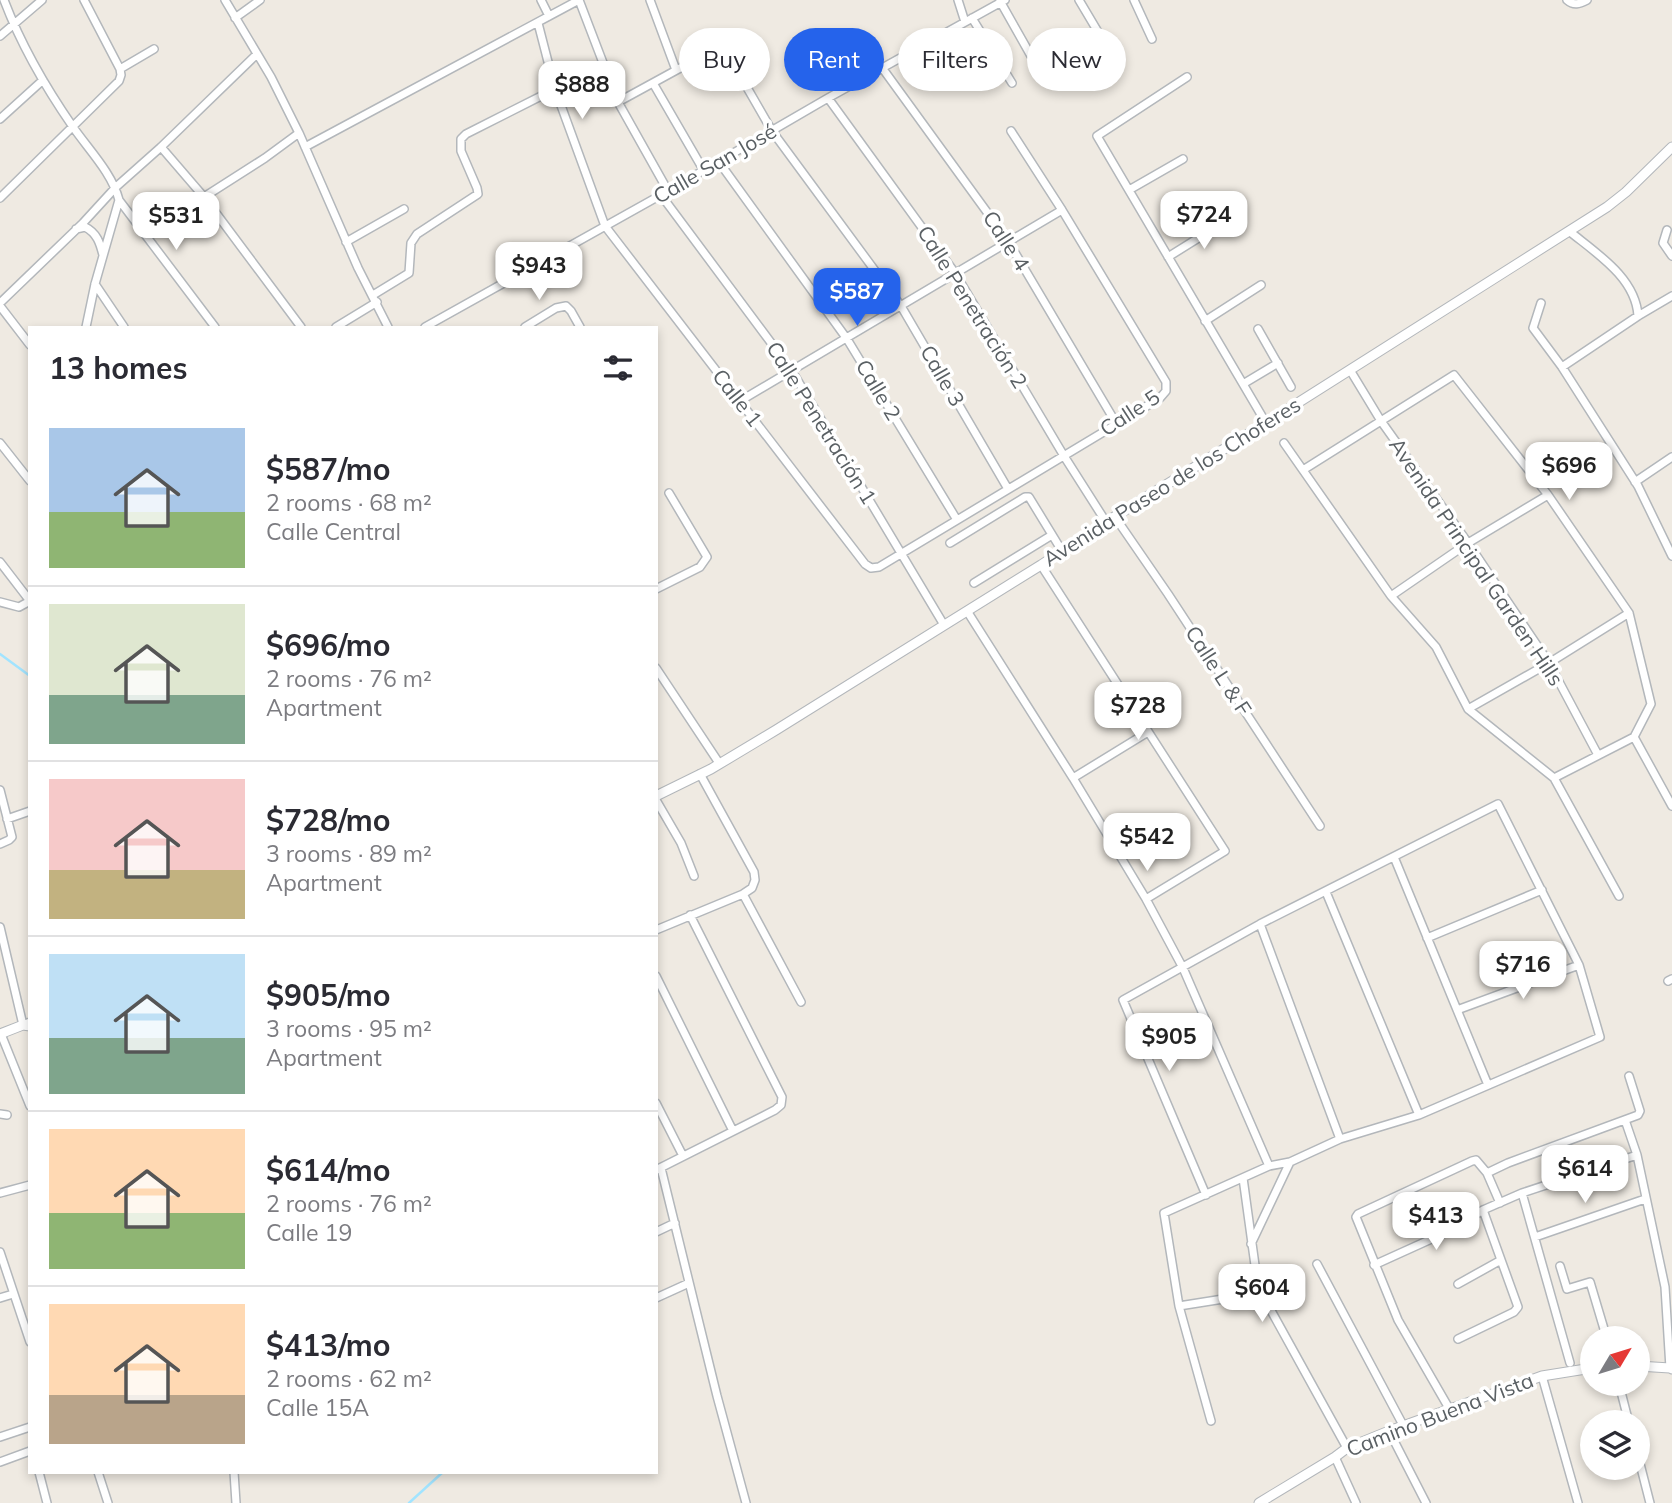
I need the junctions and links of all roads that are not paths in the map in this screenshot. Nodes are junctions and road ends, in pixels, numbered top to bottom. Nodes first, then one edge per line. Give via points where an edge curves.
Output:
1 (4, 0) edge
2 (42, 0) edge
3 (84, 0) edge
4 (225, 0) edge
5 (260, 0) edge
6 (541, 0) edge
7 (579, 0) edge
8 (650, 0) edge
9 (958, 0) edge
10 (1079, 0) edge
11 (1134, 0) edge
12 (1567, 0) edge
13 (1587, 0) edge
14 (1002, 1) edge
15 (548, 16) junction
16 (235, 18) junction
17 (969, 20) junction
18 (538, 23) junction
19 (13, 25) junction
20 (974, 28) edge
21 (0, 36) edge
22 (1152, 39) dead end
23 (154, 49) dead end
24 (257, 54) junction
25 (884, 68) edge
26 (120, 69) junction
27 (677, 70) junction
28 (884, 70) edge
29 (1187, 77) dead end
30 (43, 80) junction
31 (653, 83) junction
32 (555, 89) junction
33 (841, 91) edge
34 (828, 98) junction
35 (618, 102) junction
36 (0, 119) edge
37 (72, 126) junction
38 (772, 131) junction
39 (1011, 131) dead end
40 (299, 133) junction
41 (161, 147) junction
42 (305, 147) junction
43 (1672, 147) edge
44 (1183, 159) dead end
45 (719, 162) junction
46 (704, 171) junction
47 (116, 187) junction
48 (1129, 190) junction
49 (665, 193) junction
50 (204, 197) junction
51 (0, 198) edge
52 (119, 200) junction
53 (404, 209) dead end
54 (1062, 210) junction
55 (1224, 222) dead end
56 (605, 226) junction
57 (76, 230) junction
58 (1667, 230) dead end
59 (1569, 231) junction
60 (1008, 241) junction
61 (346, 242) junction
62 (103, 256) junction
63 (1672, 256) edge
64 (1168, 257) junction
65 (955, 274) junction
66 (95, 284) junction
67 (1262, 285) dead end
68 (1672, 296) edge
69 (375, 299) junction
70 (1541, 303) dead end
71 (0, 304) edge
72 (901, 306) junction
73 (1638, 316) junction
74 (1205, 321) junction
75 (86, 326) edge
76 (123, 326) edge
77 (214, 326) edge
78 (300, 326) edge
79 (337, 326) edge
80 (388, 326) edge
81 (427, 326) edge
82 (528, 326) edge
83 (579, 326) edge
84 (1258, 329) dead end
85 (847, 339) junction
86 (28, 342) edge
87 (1278, 363) junction
88 (1562, 367) junction
89 (1350, 370) junction
90 (792, 371) junction
91 (1243, 384) junction
92 (1291, 387) dead end
93 (740, 401) junction
94 (1381, 421) junction
95 (1116, 423) junction
96 (1266, 423) junction
97 (0, 443) edge
98 (1284, 443) dead end
99 (1064, 456) junction
100 (1672, 457) edge
101 (1303, 470) junction
102 (28, 478) edge
103 (1635, 482) junction
104 (1008, 489) junction
105 (669, 493) dead end
106 (1548, 495) junction
107 (1115, 517) junction
108 (957, 520) junction
109 (1105, 522) junction
110 (1052, 534) junction
111 (950, 543) dead end
112 (1468, 543) junction
113 (1062, 551) junction
114 (901, 552) junction
115 (1672, 556) edge
116 (0, 562) edge
117 (1041, 565) junction
118 (871, 568) joint
119 (974, 583) dead end
120 (658, 588) edge
121 (1391, 596) junction
122 (28, 598) edge
123 (0, 602) edge
124 (28, 602) edge
125 (967, 611) junction
126 (1629, 613) junction
127 (944, 625) junction
128 (1549, 663) junction
129 (658, 671) edge
130 (1468, 709) junction
131 (1148, 732) junction
132 (1633, 737) junction
133 (1598, 755) junction
134 (719, 763) junction
135 (700, 774) junction
136 (1073, 778) junction
137 (1554, 778) junction
138 (0, 790) edge
139 (658, 797) edge
140 (658, 802) edge
141 (1672, 806) edge
142 (28, 812) edge
143 (8, 819) junction
144 (1320, 826) dead end
145 (0, 844) edge
146 (1394, 857) junction
147 (694, 876) dead end
148 (1542, 890) junction
149 (1325, 892) junction
150 (743, 894) junction
151 (1619, 896) dead end
152 (1146, 899) junction
153 (690, 915) junction
154 (1260, 924) junction
155 (0, 927) edge
156 (658, 929) edge
157 (1427, 937) junction
158 (1580, 965) junction
159 (1182, 968) junction
160 (658, 980) edge
161 (801, 1002) dead end
162 (1457, 1010) junction
163 (27, 1024) edge
164 (1, 1034) edge
165 (1629, 1076) dead end
166 (1488, 1085) junction
167 (28, 1101) edge
168 (658, 1107) edge
169 (1419, 1115) junction
170 (1625, 1120) junction
171 (733, 1131) junction
172 (1340, 1139) junction
173 (1637, 1155) junction
174 (683, 1156) junction
175 (1290, 1162) junction
176 (1269, 1166) junction
177 (659, 1169) edge
178 (1487, 1173) junction
179 (1243, 1178) junction
180 (28, 1186) edge
181 (0, 1193) edge
182 (1522, 1193) junction
183 (1206, 1195) junction
184 (1645, 1199) junction
185 (1500, 1203) junction
186 (1483, 1210) junction
187 (675, 1223) junction
188 (658, 1231) edge
189 (1535, 1237) junction
190 (1251, 1244) junction
191 (0, 1252) edge
192 (1501, 1260) junction
193 (1317, 1264) dead end
194 (1374, 1265) junction
195 (1560, 1266) dead end
196 (689, 1283) junction
197 (1458, 1284) dead end
198 (1668, 1286) edge
199 (1261, 1293) junction
200 (13, 1294) junction
201 (658, 1297) edge
202 (0, 1298) edge
203 (1180, 1306) junction
204 (27, 1323) edge
205 (1603, 1326) edge
206 (1458, 1339) dead end
207 (1570, 1363) dead end
208 (1650, 1367) edge
209 (1671, 1369) edge
210 (1580, 1370) edge
211 (1542, 1376) junction
212 (1450, 1410) junction
213 (1212, 1421) dead end
214 (1403, 1425) junction
215 (28, 1428) edge
216 (1389, 1431) junction
217 (0, 1437) edge
218 (1347, 1448) junction
219 (28, 1452) edge
220 (1335, 1457) junction
221 (0, 1462) edge
222 (40, 1474) edge
223 (99, 1474) edge
224 (234, 1474) edge
225 (1644, 1480) edge
226 (47, 1503) edge
227 (108, 1503) edge
228 (236, 1503) edge
229 (746, 1503) edge
230 (1260, 1503) edge
231 (1356, 1503) edge
232 (1426, 1503) edge
233 (1578, 1503) edge
234 (1650, 1503) edge

1 - 19 street
2 - 19 street
3 - 26 street
4 - 16 street
5 - 16 street
6 - 15 street
7 - 15 street
7 - 35 street, Calle Penetración 1
8 - 27 street
9 - 17 street
10 - 14 street via 1104,50 1052,81 1039,70
11 - 22 street
12 - 13 street via 1580,4
14 - 17 street, Calle San José
15 - 18 street
16 - 24 street
17 - 20 street
17 - 25 street, Calle San José
18 - 32 street, Calle 1
18 - 42 street
19 - 21 street
19 - 30 street
23 - 26 street
24 - 40 street
24 - 41 street
26 - 37 street via 119,81
27 - 31 street, Calle 3
27 - 38 street, Calle 3 via 715,49 726,51
28 - 60 street, Calle 4
29 - 48 street via 1097,136
30 - 36 street
30 - 37 street
31 - 35 street, Calle 3
31 - 46 street
32 - 56 street, Calle 1
32 - 69 street via 461,139 461,151 478,194 417,234 411,243 409,274
33 - 34 street, Calle San José
34 - 38 street, Calle San José
34 - 65 street, Calle Penetración 2
35 - 49 street, Calle Penetración 1
37 - 47 street
37 - 51 street
38 - 45 street, Calle San José
38 - 72 street, Calle 3
39 - 54 street, Calle 5
40 - 42 street
40 - 50 street
41 - 47 street
41 - 50 street
42 - 61 street
43 - 59 street, Avenida Paseo de los Choferes via 1626,192
44 - 48 street
45 - 46 street, Calle San José
45 - 85 street, Calle 2
46 - 49 street, Calle San José
47 - 52 street
47 - 57 street
48 - 64 street
49 - 56 street, Calle San José
49 - 90 street, Calle Penetración 1
50 - 78 street
52 - 62 street
52 - 77 street
53 - 61 street
54 - 60 street
54 - 95 street, Calle 5 via 1166,382 1160,398
55 - 64 street
56 - 81 street, Calle San José
56 - 93 street, Calle 1
57 - 62 street via 85,227 92,231
57 - 71 street
58 - 63 street via 1664,243
59 - 73 street via 1617,270 1637,302
59 - 89 street, Avenida Paseo de los Choferes
60 - 65 street
60 - 95 street, Calle 4
61 - 69 street
62 - 66 street
64 - 74 street
65 - 72 street
65 - 99 street, Calle Penetración 2
66 - 75 street
66 - 76 street
67 - 74 street
68 - 73 street
69 - 79 street
69 - 80 street
70 - 88 street via 1533,328
71 - 86 street
72 - 85 street
72 - 104 street, Calle 3
73 - 88 street
74 - 91 street
82 - 83 street via 566,306
84 - 87 street
85 - 90 street
85 - 108 street, Calle 2
87 - 91 street
87 - 92 street
88 - 103 street
89 - 94 street, Avenida Principal Garden Hills
89 - 96 street, Avenida Paseo de los Choferes
90 - 93 street
90 - 114 street, Calle Penetración 1
91 - 96 street
93 - 118 street, Calle 1
94 - 101 street
94 - 106 street via 1454,375
94 - 112 street, Avenida Principal Garden Hills
95 - 99 street, Calle 5
96 - 107 street, Avenida Paseo de los Choferes
97 - 102 street
98 - 101 street
99 - 104 street, Calle 5
99 - 109 street, Calle Penetración 2
100 - 103 street
101 - 121 street
103 - 115 street
104 - 108 street, Calle 5
105 - 120 street via 707,557 700,568
106 - 112 street
106 - 126 street
107 - 109 street, Avenida Paseo de los Choferes
107 - 144 street, Calle L & F
108 - 114 street, Calle 5
109 - 113 street, Avenida Paseo de los Choferes
110 - 111 street via 1032,499 1026,497
110 - 113 street
110 - 119 street
112 - 121 street
112 - 128 street, Avenida Principal Garden Hills
113 - 117 street, Avenida Paseo de los Choferes
114 - 118 street, Calle 5
114 - 127 street, Calle Penetración 1
116 - 122 street
117 - 125 street, Avenida Paseo de los Choferes
117 - 131 street
121 - 130 street via 1436,647
123 - 124 street via 19,607
125 - 127 street, Avenida Paseo de los Choferes
125 - 136 street
126 - 128 street
126 - 132 street via 1651,704
127 - 134 street, Avenida Paseo de los Choferes
128 - 130 street
128 - 133 street, Avenida Principal Garden Hills
129 - 134 street
130 - 137 street
131 - 136 street
131 - 152 street via 1225,851
132 - 133 street
132 - 141 street
133 - 137 street
134 - 135 street, Avenida Paseo de los Choferes
135 - 139 street, Avenida Paseo de los Choferes
135 - 150 street via 754,873 752,887
136 - 152 street
137 - 151 street
138 - 143 street
140 - 147 street
142 - 143 street
143 - 145 street via 12,836
146 - 148 street via 1498,804
146 - 149 street
146 - 157 street
148 - 157 street
148 - 158 street
149 - 154 street
149 - 169 street
150 - 153 street
150 - 161 street
152 - 159 street
153 - 156 street
153 - 171 street via 782,1097 775,1110
154 - 159 street
154 - 172 street
155 - 163 street
157 - 162 street
158 - 162 street
158 - 166 street via 1600,1037
159 - 176 street
159 - 183 street via 1123,1000
160 - 171 street
162 - 166 street
163 - 164 street
164 - 167 street
165 - 170 street via 1640,1111
166 - 169 street
168 - 174 street
169 - 172 street
170 - 173 street
170 - 178 street
171 - 174 street
172 - 175 street
173 - 182 street
173 - 184 street
174 - 177 street
175 - 176 street
175 - 190 street
176 - 179 street
177 - 187 street
178 - 185 street
178 - 194 street via 1472,1161 1358,1214
179 - 183 street
179 - 190 street
180 - 181 street
182 - 185 street
182 - 189 street
183 - 203 street via 1164,1213
184 - 189 street
184 - 198 street
185 - 186 street
186 - 192 street
186 - 194 street
187 - 188 street
187 - 196 street
189 - 207 street
190 - 199 street
191 - 200 street
192 - 197 street
192 - 206 street via 1518,1307
193 - 214 street
194 - 212 street via 1398,1320
195 - 205 street via 1567,1289 1590,1282
196 - 201 street
196 - 229 street
198 - 209 street
199 - 203 street
199 - 218 street
200 - 202 street
200 - 204 street
203 - 213 street
208 - 209 street
210 - 211 street, Camino Buena Vista
211 - 212 street, Camino Buena Vista
211 - 233 street
212 - 214 street, Camino Buena Vista
214 - 216 street, Camino Buena Vista
215 - 217 street
216 - 218 street, Camino Buena Vista
216 - 232 street
218 - 220 street, Camino Buena Vista
219 - 221 street
220 - 230 street, Camino Buena Vista
220 - 231 street
222 - 226 street
223 - 227 street
224 - 228 street
225 - 234 street

